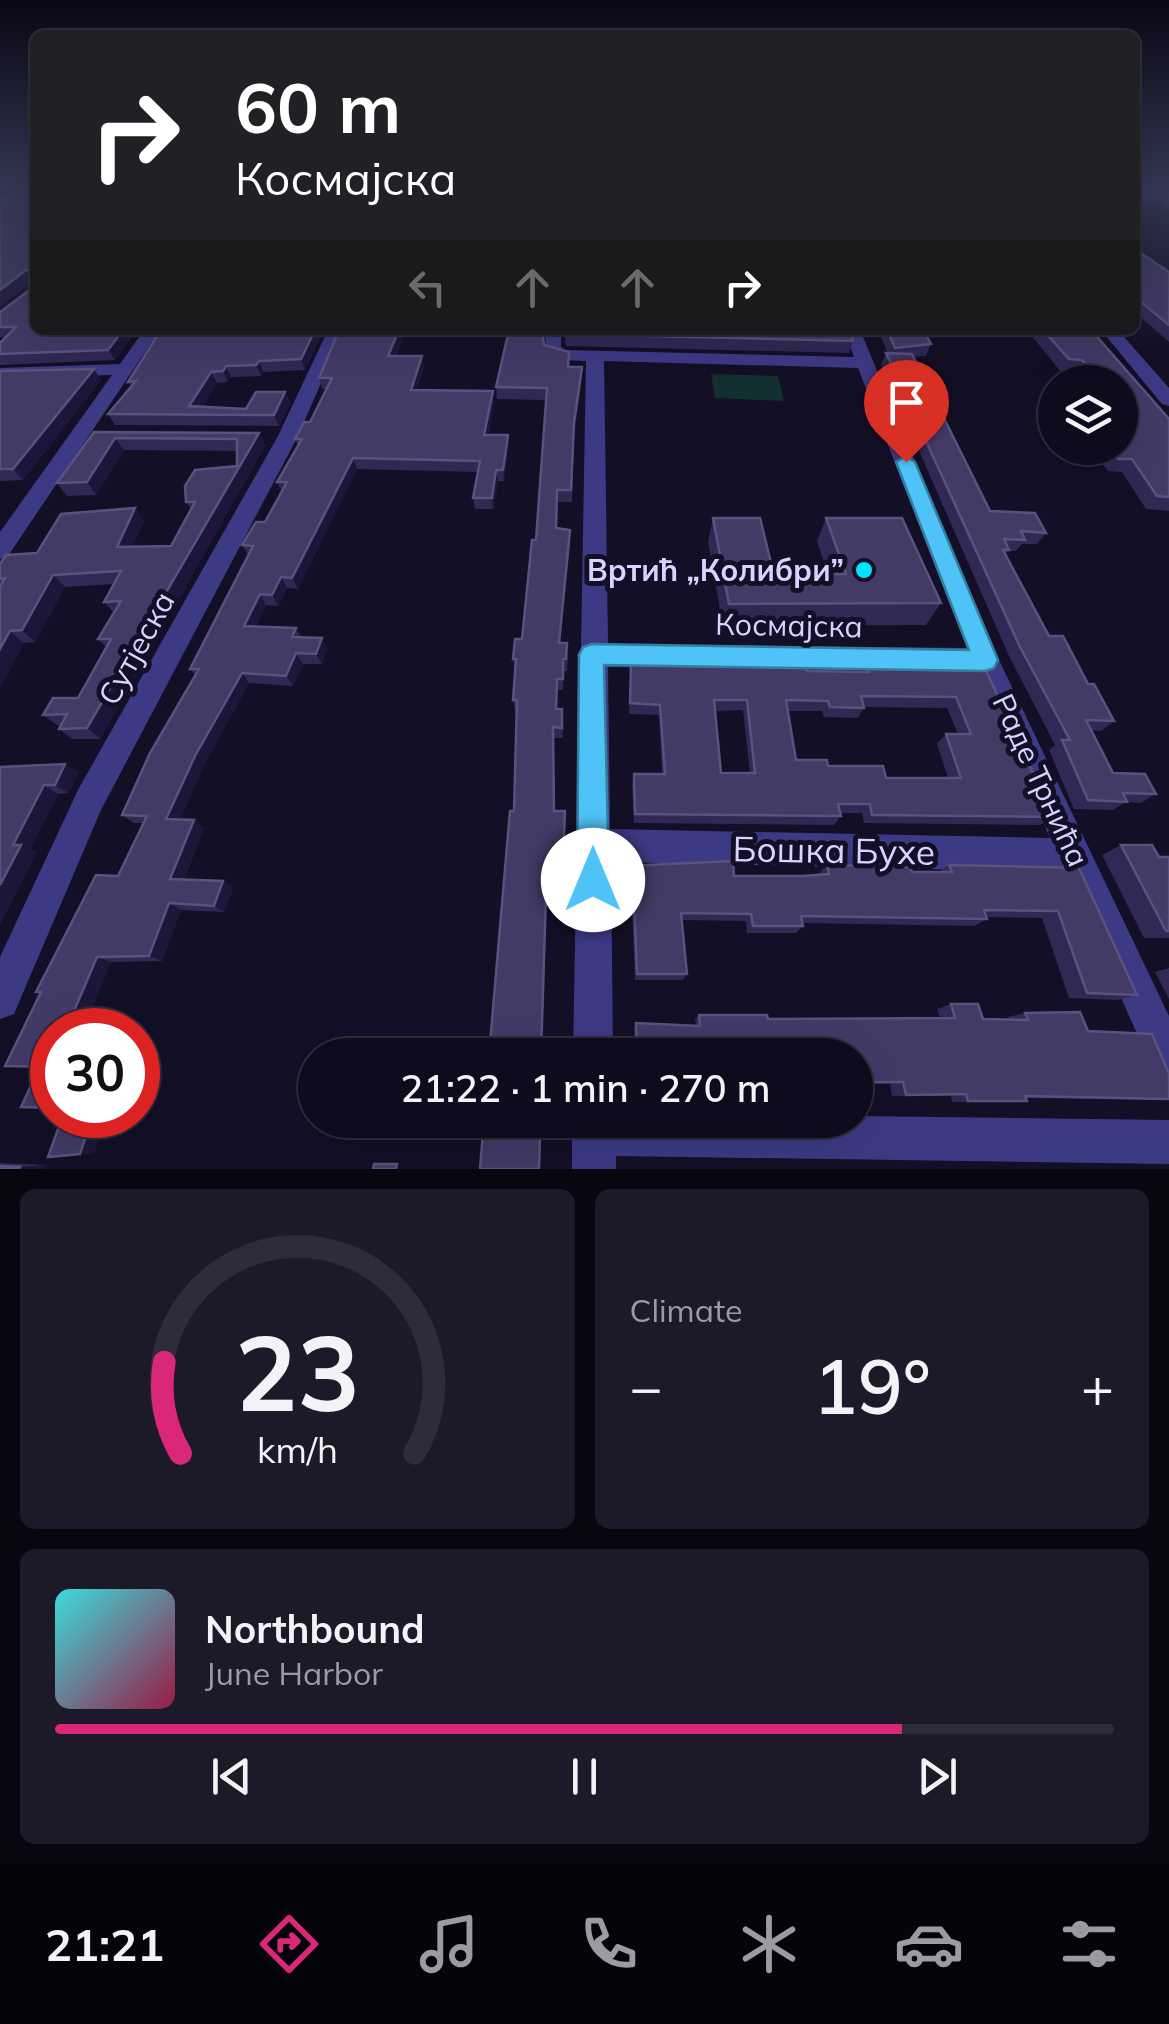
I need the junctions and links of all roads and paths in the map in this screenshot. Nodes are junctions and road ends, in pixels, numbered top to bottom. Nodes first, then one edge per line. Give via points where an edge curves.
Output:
1 (148, 335) edge
2 (333, 335) edge
3 (553, 335) edge
4 (854, 335) edge
5 (1113, 335) edge
6 (595, 355) junction
7 (866, 362) junction
8 (124, 370) junction
9 (0, 372) edge
10 (1169, 400) edge
11 (0, 550) edge
12 (592, 655) junction
13 (985, 660) junction
14 (593, 845) junction
15 (1076, 856) junction
16 (0, 1000) edge
17 (594, 1038) edge
18 (1169, 1060) edge
19 (594, 1141) edge
20 (1169, 1142) edge

1 - 8 street
2 - 16 street, Сутјеска via 90,799
3 - 6 street via 554,354
4 - 7 street, Раде Трнића
5 - 10 street
6 - 7 street
6 - 12 street
7 - 13 street, Раде Трнића
8 - 9 street
8 - 11 street via 91,436
12 - 13 street, Космајска
12 - 14 street
13 - 15 street, Раде Трнића
14 - 15 street, Бошка Бухе
14 - 17 street
15 - 18 street, Раде Трнића
19 - 20 street

